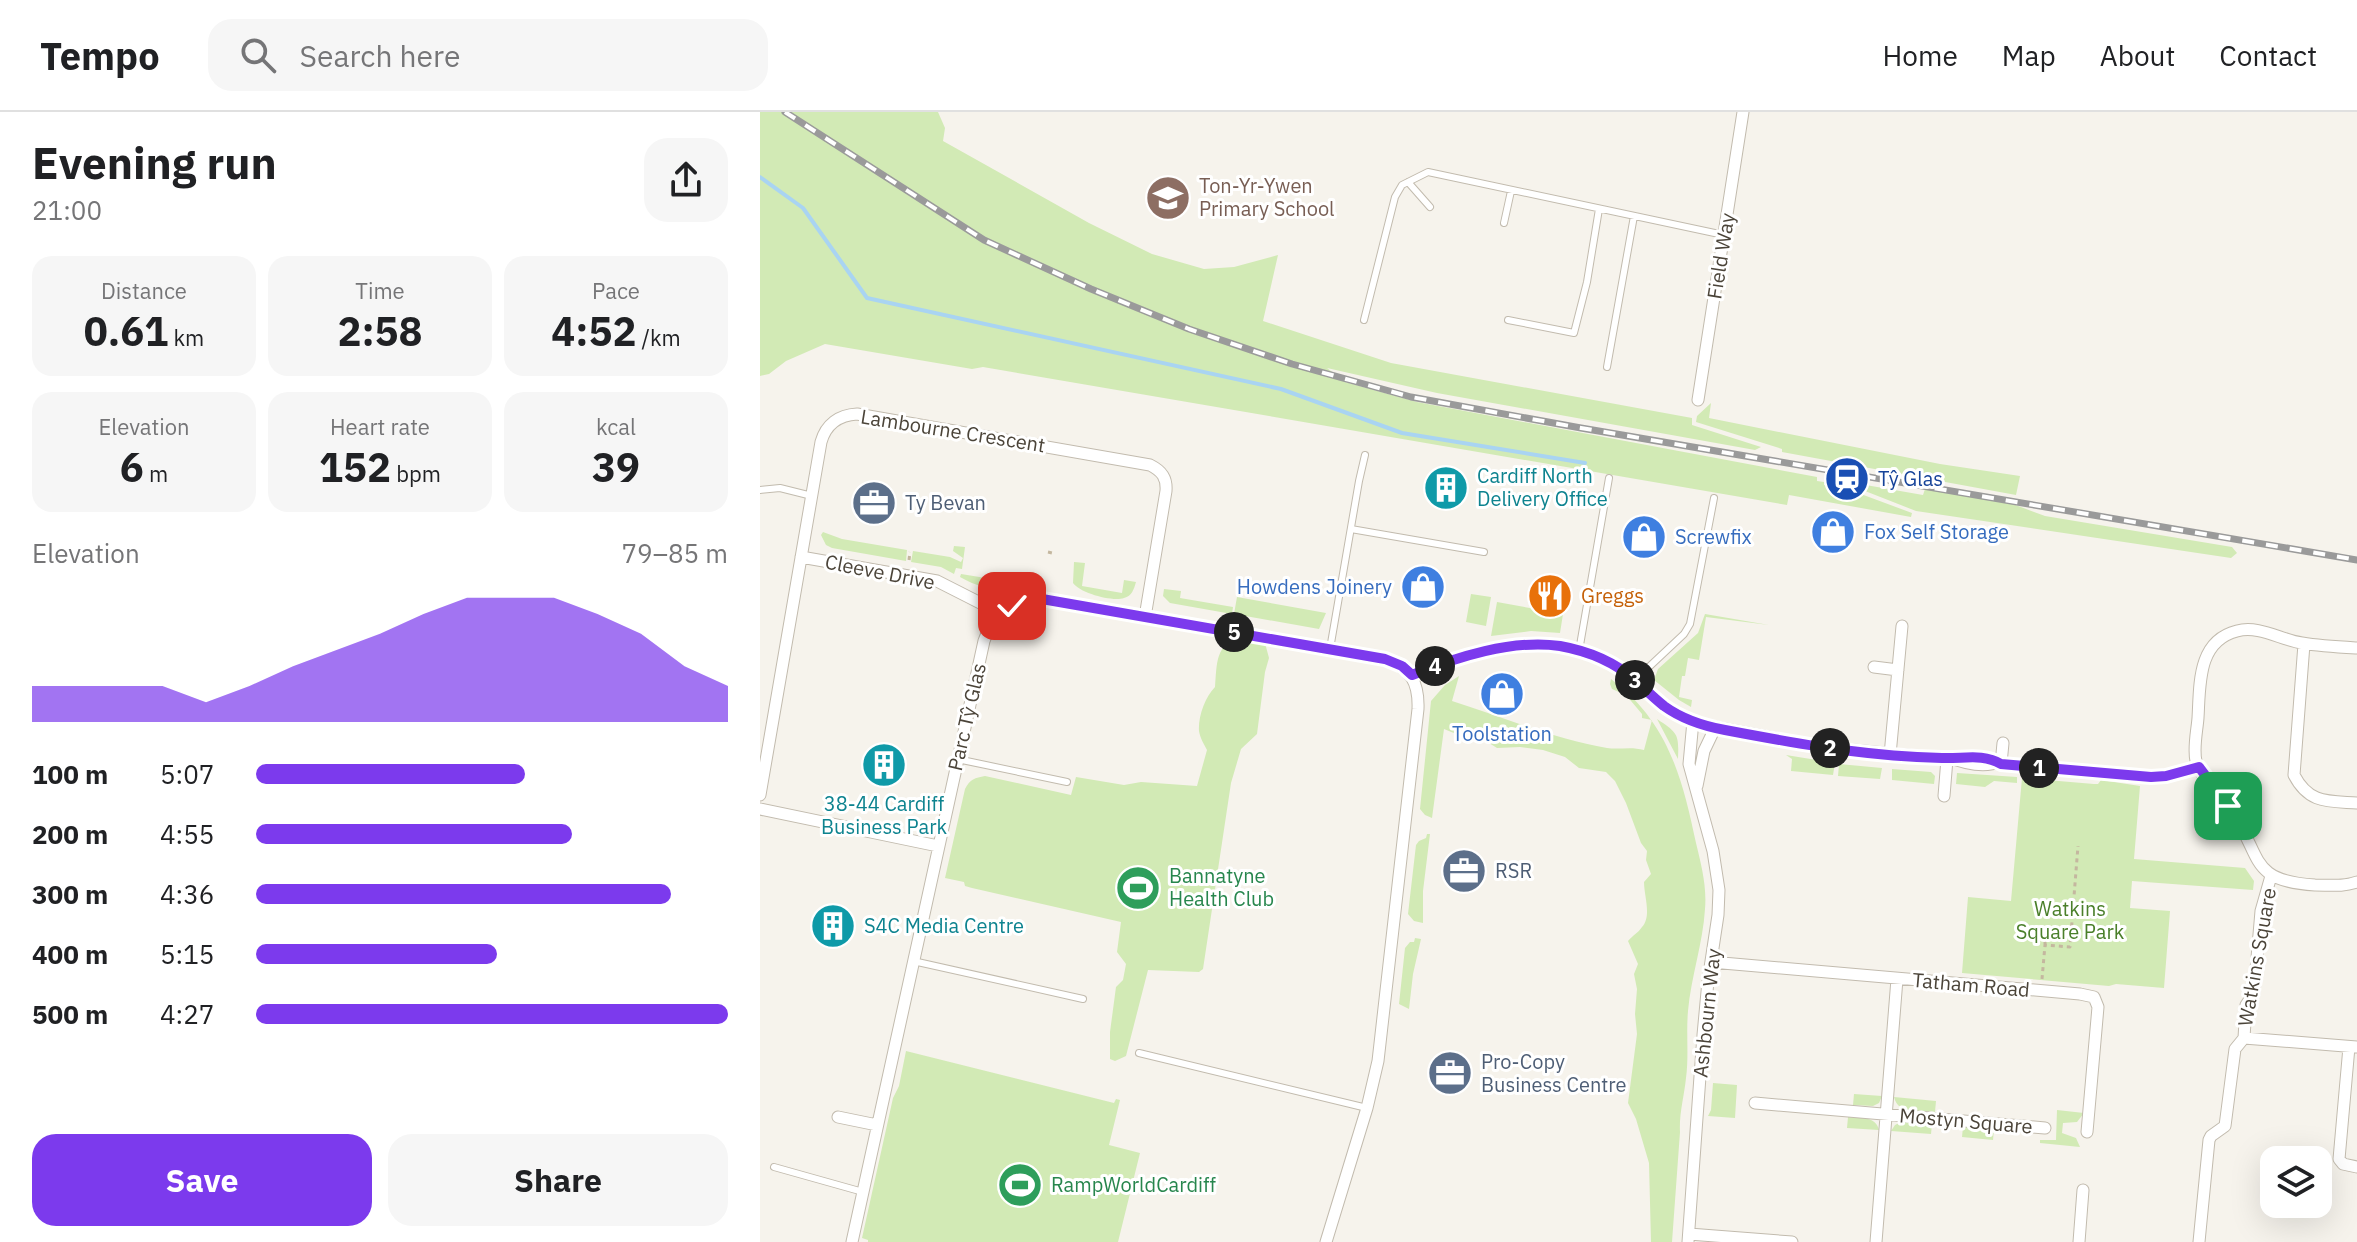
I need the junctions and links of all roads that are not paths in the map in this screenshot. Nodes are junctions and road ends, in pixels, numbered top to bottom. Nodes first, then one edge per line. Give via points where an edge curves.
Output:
1 (1743, 112) edge
2 (1408, 182) junction
3 (1511, 191) junction
4 (1430, 207) dead end
5 (1599, 209) junction
6 (1634, 216) junction
7 (1504, 223) dead end
8 (1724, 235) junction
9 (1364, 320) dead end
10 (1508, 320) dead end
11 (1607, 367) dead end
12 (1698, 400) dead end
13 (1365, 455) dead end
14 (1609, 478) dead end
15 (760, 490) edge
16 (812, 496) junction
17 (1714, 498) dead end
18 (1351, 529) junction
19 (1484, 552) dead end
20 (801, 557) junction
21 (1000, 613) junction
22 (1145, 617) junction
23 (1902, 626) dead end
24 (2304, 644) junction
25 (2357, 648) edge
26 (1330, 649) junction
27 (1579, 651) junction
28 (1874, 667) dead end
29 (1898, 670) junction
30 (1412, 675) junction
31 (1635, 680) junction
32 (1693, 721) junction
33 (1715, 728) junction
34 (765, 740) edge
35 (2003, 743) dead end
36 (1890, 755) junction
37 (957, 759) junction
38 (1947, 759) junction
39 (2001, 764) junction
40 (2199, 767) junction
41 (1067, 782) dead end
42 (1697, 787) junction
43 (760, 795) edge
44 (1944, 796) dead end
45 (2357, 803) edge
46 (760, 809) edge
47 (938, 846) junction
48 (2271, 876) junction
49 (2353, 887) edge
50 (913, 961) junction
51 (1711, 962) junction
52 (1897, 979) junction
53 (1083, 999) dead end
54 (2244, 1038) junction
55 (2353, 1047) edge
56 (1139, 1053) dead end
57 (1755, 1103) dead end
58 (1367, 1108) junction
59 (1886, 1114) junction
60 (838, 1117) dead end
61 (877, 1125) junction
62 (2045, 1128) dead end
63 (2087, 1132) dead end
64 (774, 1167) dead end
65 (2357, 1167) edge
66 (2083, 1190) dead end
67 (863, 1192) junction
68 (1688, 1238) edge
69 (852, 1242) edge
70 (1326, 1242) edge
71 (1792, 1242) edge
72 (1876, 1242) edge
73 (2079, 1242) edge
74 (2199, 1242) edge

1 - 8 street, Field Way
2 - 3 lane via 1428,172
2 - 4 lane
2 - 9 lane via 1395,197
3 - 5 lane
3 - 7 lane
5 - 6 lane
5 - 10 lane via 1574,333
6 - 8 lane
6 - 11 lane
8 - 12 street, Field Way
13 - 18 lane
14 - 27 lane
15 - 16 lane via 780,488
16 - 20 street, Lambourne Crescent
16 - 22 street, Lambourne Crescent via 824,433 833,422 857,414 1150,465 1164,476 1166,491
17 - 31 lane via 1690,624
18 - 19 lane
18 - 26 lane
20 - 21 street, Cleeve Drive via 937,581
20 - 34 street, Lambourne Crescent
21 - 22 street via 1042,599
21 - 37 street, Parc Tŷ Glas via 984,641
22 - 26 street
23 - 29 street
24 - 25 street
24 - 40 street via 2247,629 2217,640 2201,676 2195,754
24 - 45 street via 2294,775 2317,800
26 - 30 street via 1385,659
27 - 30 street via 1518,646
27 - 31 street via 1611,663
28 - 29 street
29 - 36 street
30 - 58 street via 1418,709 1380,1046
31 - 32 street via 1664,706
32 - 33 street
32 - 42 street, Ashbourn Way via 1689,764
33 - 36 street
33 - 42 street, Ashbourn Way
34 - 43 street, Lambourne Crescent
35 - 39 street
36 - 38 street
37 - 41 lane
37 - 47 street, Parc Tŷ Glas
38 - 39 lane via 1965,766
38 - 44 street
39 - 40 street via 2151,777
40 - 48 street via 2236,818 2258,864
42 - 51 street, Ashbourn Way via 1718,877
46 - 47 street
47 - 50 street, Parc Tŷ Glas
48 - 49 street
48 - 54 street, Watkins Square via 2261,911 2255,987 2246,1005
50 - 53 lane
50 - 61 street, Parc Tŷ Glas
51 - 52 street, Tatham Road
51 - 68 street, Ashbourn Way
52 - 59 street, Mostyn Square
52 - 63 street, Tatham Road via 2094,997 2098,1007
54 - 55 street, Watkins Square
54 - 74 street, Watkins Square via 2235,1049 2225,1126 2209,1140
55 - 65 street, Watkins Square via 2339,1159
56 - 58 lane
57 - 59 street, Mostyn Square
58 - 70 street
59 - 62 street, Mostyn Square
59 - 72 street, Mostyn Square
60 - 61 street
61 - 67 street, Parc Tŷ Glas
64 - 67 lane
66 - 73 street
67 - 69 street, Parc Tŷ Glas
68 - 71 street

